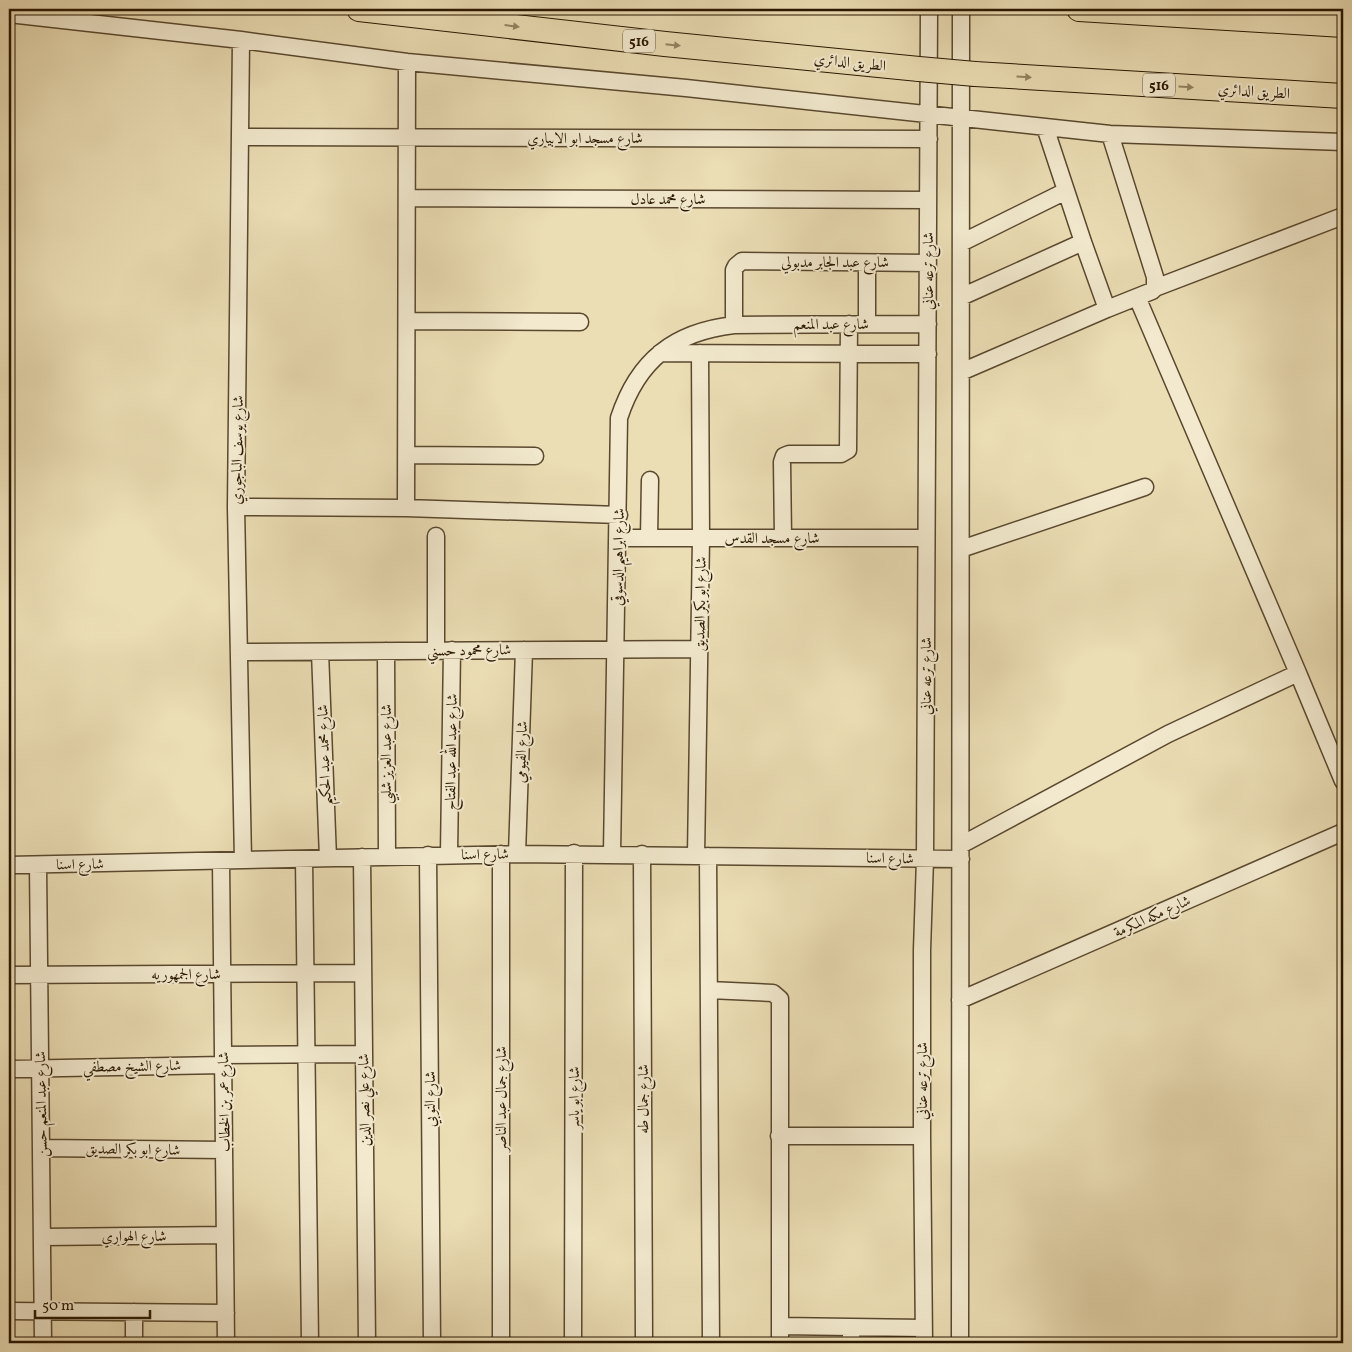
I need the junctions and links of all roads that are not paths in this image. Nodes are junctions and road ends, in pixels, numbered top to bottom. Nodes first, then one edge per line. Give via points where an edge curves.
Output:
1 (359, 9) edge
2 (929, 9) edge
3 (961, 9) edge
4 (1079, 9) edge
5 (9, 14) edge
6 (1343, 25) edge
7 (241, 40) junction
8 (407, 62) junction
9 (1343, 96) edge
10 (929, 114) junction
11 (961, 118) junction
12 (1046, 127) junction
13 (1110, 134) junction
14 (241, 137) junction
15 (407, 138) junction
16 (929, 140) junction
17 (1343, 142) edge
18 (1066, 191) junction
19 (407, 198) junction
20 (928, 200) junction
21 (1343, 216) edge
22 (1083, 242) junction
23 (961, 243) junction
24 (867, 263) junction
25 (928, 263) junction
26 (1155, 288) junction
27 (1137, 297) junction
28 (961, 298) junction
29 (1107, 309) junction
30 (407, 321) junction
31 (580, 322) dead end
32 (849, 324) junction
33 (867, 324) junction
34 (928, 324) junction
35 (734, 325) junction
36 (797, 325) junction
37 (660, 353) junction
38 (700, 353) junction
39 (797, 353) junction
40 (849, 354) junction
41 (928, 354) junction
42 (961, 372) junction
43 (406, 455) junction
44 (535, 456) dead end
45 (650, 480) dead end
46 (1146, 487) dead end
47 (236, 507) junction
48 (406, 508) junction
49 (619, 514) junction
50 (436, 536) dead end
51 (618, 538) junction
52 (649, 538) junction
53 (701, 538) junction
54 (783, 538) junction
55 (926, 538) junction
56 (961, 549) junction
57 (617, 649) junction
58 (698, 649) junction
59 (524, 650) junction
60 (386, 651) junction
61 (444, 651) junction
62 (239, 652) junction
63 (320, 652) junction
64 (1298, 673) junction
65 (1343, 781) edge
66 (1343, 832) edge
67 (961, 852) junction
68 (574, 853) junction
69 (449, 854) junction
70 (509, 854) junction
71 (612, 854) junction
72 (642, 854) junction
73 (428, 855) junction
74 (387, 856) junction
75 (702, 856) junction
76 (362, 857) junction
77 (328, 858) junction
78 (304, 859) junction
79 (925, 859) junction
80 (243, 860) junction
81 (221, 861) junction
82 (9, 865) edge
83 (38, 865) junction
84 (305, 973) junction
85 (363, 973) junction
86 (39, 974) junction
87 (222, 974) junction
88 (9, 975) edge
89 (709, 990) junction
90 (960, 1000) junction
91 (364, 1054) junction
92 (306, 1055) junction
93 (223, 1060) junction
94 (40, 1068) junction
95 (9, 1069) edge
96 (780, 1136) junction
97 (922, 1136) junction
98 (41, 1148) junction
99 (224, 1150) junction
100 (225, 1235) junction
101 (42, 1237) junction
102 (9, 1311) edge
103 (43, 1312) junction
104 (134, 1312) junction
105 (226, 1313) junction
106 (780, 1326) junction
107 (851, 1335) edge
108 (924, 1336) edge
109 (43, 1343) edge
110 (134, 1343) edge
111 (226, 1343) edge
112 (310, 1343) edge
113 (367, 1343) edge
114 (432, 1343) edge
115 (501, 1343) edge
116 (573, 1343) edge
117 (644, 1343) edge
118 (711, 1343) edge
119 (780, 1343) edge
120 (960, 1343) edge

1 -> 9 highway, الطريق الدائري / 516, bridge via 665,44 975,74
2 - 10 street, شارع ترعه عناني
3 - 11 street
4 - 6 highway
5 - 7 street
7 - 8 street
7 - 14 street, شارع يوسف الباجوري
8 - 10 street
8 - 15 street
10 - 11 street
10 - 16 street, شارع ترعه عناني
11 - 12 street
11 - 23 street
12 - 13 street
12 - 18 street
13 - 17 street
13 - 26 street via 1155,278
14 - 15 street, شارع مسجد ابو الابياري
14 - 47 street, شارع يوسف الباجوري
15 - 16 street, شارع مسجد ابو الابياري
15 - 19 street
16 - 20 street, شارع ترعه عناني
18 - 22 street
18 - 23 street
19 - 20 street, شارع محمد عادل
19 - 30 street
20 - 25 street, شارع ترعه عناني
21 - 26 street
22 - 28 street
22 - 29 street
23 - 28 street
24 - 25 street, شارع عبد الجابر مدبولي
24 - 33 street
24 - 35 street, شارع عبد الجابر مدبولي via 742,262 734,270
25 - 34 street, شارع ترعه عناني
26 - 27 street
27 - 29 street
27 - 64 street
28 - 42 street
29 - 42 street
30 - 31 street
30 - 43 street
32 - 33 street, شارع عبد المنعم
32 - 36 street, شارع عبد المنعم
32 - 40 street
33 - 34 street, شارع عبد المنعم
34 - 41 street, شارع ترعه عناني
35 - 36 street, شارع عبد المنعم
35 - 37 street, شارع ابراهيم الدسوقي via 695,332
36 - 39 street
37 - 38 street
37 - 49 street, شارع ابراهيم الدسوقي via 634,382 619,418
38 - 39 street
38 - 53 street, شارع ابو بكر الصديق
39 - 40 street
40 - 41 street
40 - 54 street via 848,450 841,454 784,456
41 - 55 street, شارع ترعه عناني
42 - 56 street
43 - 44 street
43 - 48 street
45 - 52 street
46 - 56 street
47 - 48 street
47 - 62 street, شارع يوسف الباجوري
48 - 49 street
49 - 51 street, شارع ابراهيم الدسوقي
50 - 61 street, شارع عبد الله عبد الفتاح
51 - 52 street, شارع مسجد القدس
51 - 57 street, شارع ابراهيم الدسوقي
52 - 53 street, شارع مسجد القدس
53 - 54 street, شارع مسجد القدس
53 - 58 street, شارع ابو بكر الصديق
54 - 55 street, شارع مسجد القدس
55 - 79 street, شارع ترعه عناني
56 - 67 street
57 - 58 street, شارع محمود حسني
57 - 59 street, شارع محمود حسني
57 - 71 street, شارع ابراهيم الدسوقي
58 - 75 street, شارع ابو بكر الصديق
59 - 61 street, شارع محمود حسني
59 - 70 street, شارع الفيومي
60 - 61 street, شارع محمود حسني
60 - 63 street, شارع محمود حسني
60 - 74 street, شارع عبد العزيز شلبي
61 - 69 street, شارع عبد الله عبد الفتاح
62 - 63 street, شارع محمود حسني
62 - 80 street, شارع يوسف الباجوري
63 - 77 street, شارع محمد عبد الحكيم
64 - 65 street
64 - 67 street via 1168,734
66 - 90 street, شارع مكه المكرمة
67 - 79 street, شارع اسنا
67 - 90 street
68 - 70 street, شارع اسنا
68 - 71 street, شارع اسنا
68 - 116 street, شارع ابو ياسر
69 - 70 street, شارع اسنا
69 - 73 street, شارع اسنا
70 - 115 street, شارع جمال عبد الناصر
71 - 72 street, شارع اسنا
72 - 75 street, شارع اسنا
72 - 117 street, شارع جمال طه
73 - 74 street, شارع اسنا
73 - 114 street, شارع النوبي
74 - 76 street, شارع اسنا
75 - 79 street, شارع اسنا
75 - 89 street, شارع ابو بكر الصديق
76 - 77 street, شارع اسنا
76 - 85 street, شارع علي نصر الدين
77 - 78 street, شارع اسنا
78 - 80 street, شارع اسنا
78 - 84 street
79 - 97 street, شارع ترعه عناني
80 - 81 street, شارع اسنا
81 - 83 street, شارع اسنا
81 - 87 street, شارع عمر بن الخطاب
82 - 83 street, شارع اسنا
83 - 86 street, شارع عبد المنعم حسن
84 - 85 street, شارع الجمهوريه
84 - 87 street, شارع الجمهوريه
84 - 92 street
85 - 91 street, شارع علي نصر الدين
86 - 87 street, شارع الجمهوريه
86 - 88 street, شارع الجمهوريه
86 - 94 street, شارع عبد المنعم حسن
87 - 93 street, شارع عمر بن الخطاب
89 - 96 street via 773,993 780,999
89 - 118 street, شارع ابو بكر الصديق
90 - 120 street
91 - 92 street, شارع الشيخ مصطفي
91 - 113 street, شارع علي نصر الدين
92 - 93 street, شارع الشيخ مصطفي
92 - 112 street
93 - 94 street, شارع الشيخ مصطفي
93 - 99 street, شارع عمر بن الخطاب
94 - 95 street, شارع الشيخ مصطفي
94 - 98 street, شارع عبد المنعم حسن
96 - 97 street
96 - 106 street
97 - 108 street, شارع ترعه عناني
98 - 99 street, شارع ابو بكر الصديق
98 - 101 street, شارع عبد المنعم حسن
99 - 100 street, شارع عمر بن الخطاب
100 - 101 street, شارع الهواري
100 - 105 street, شارع عمر بن الخطاب
101 - 103 street, شارع عبد المنعم حسن
102 - 103 street
103 - 104 street
103 - 109 street, شارع عبد المنعم حسن
104 - 105 street
104 - 110 street
105 - 111 street, شارع عمر بن الخطاب
106 - 107 street
106 - 119 street
107 - 108 street

